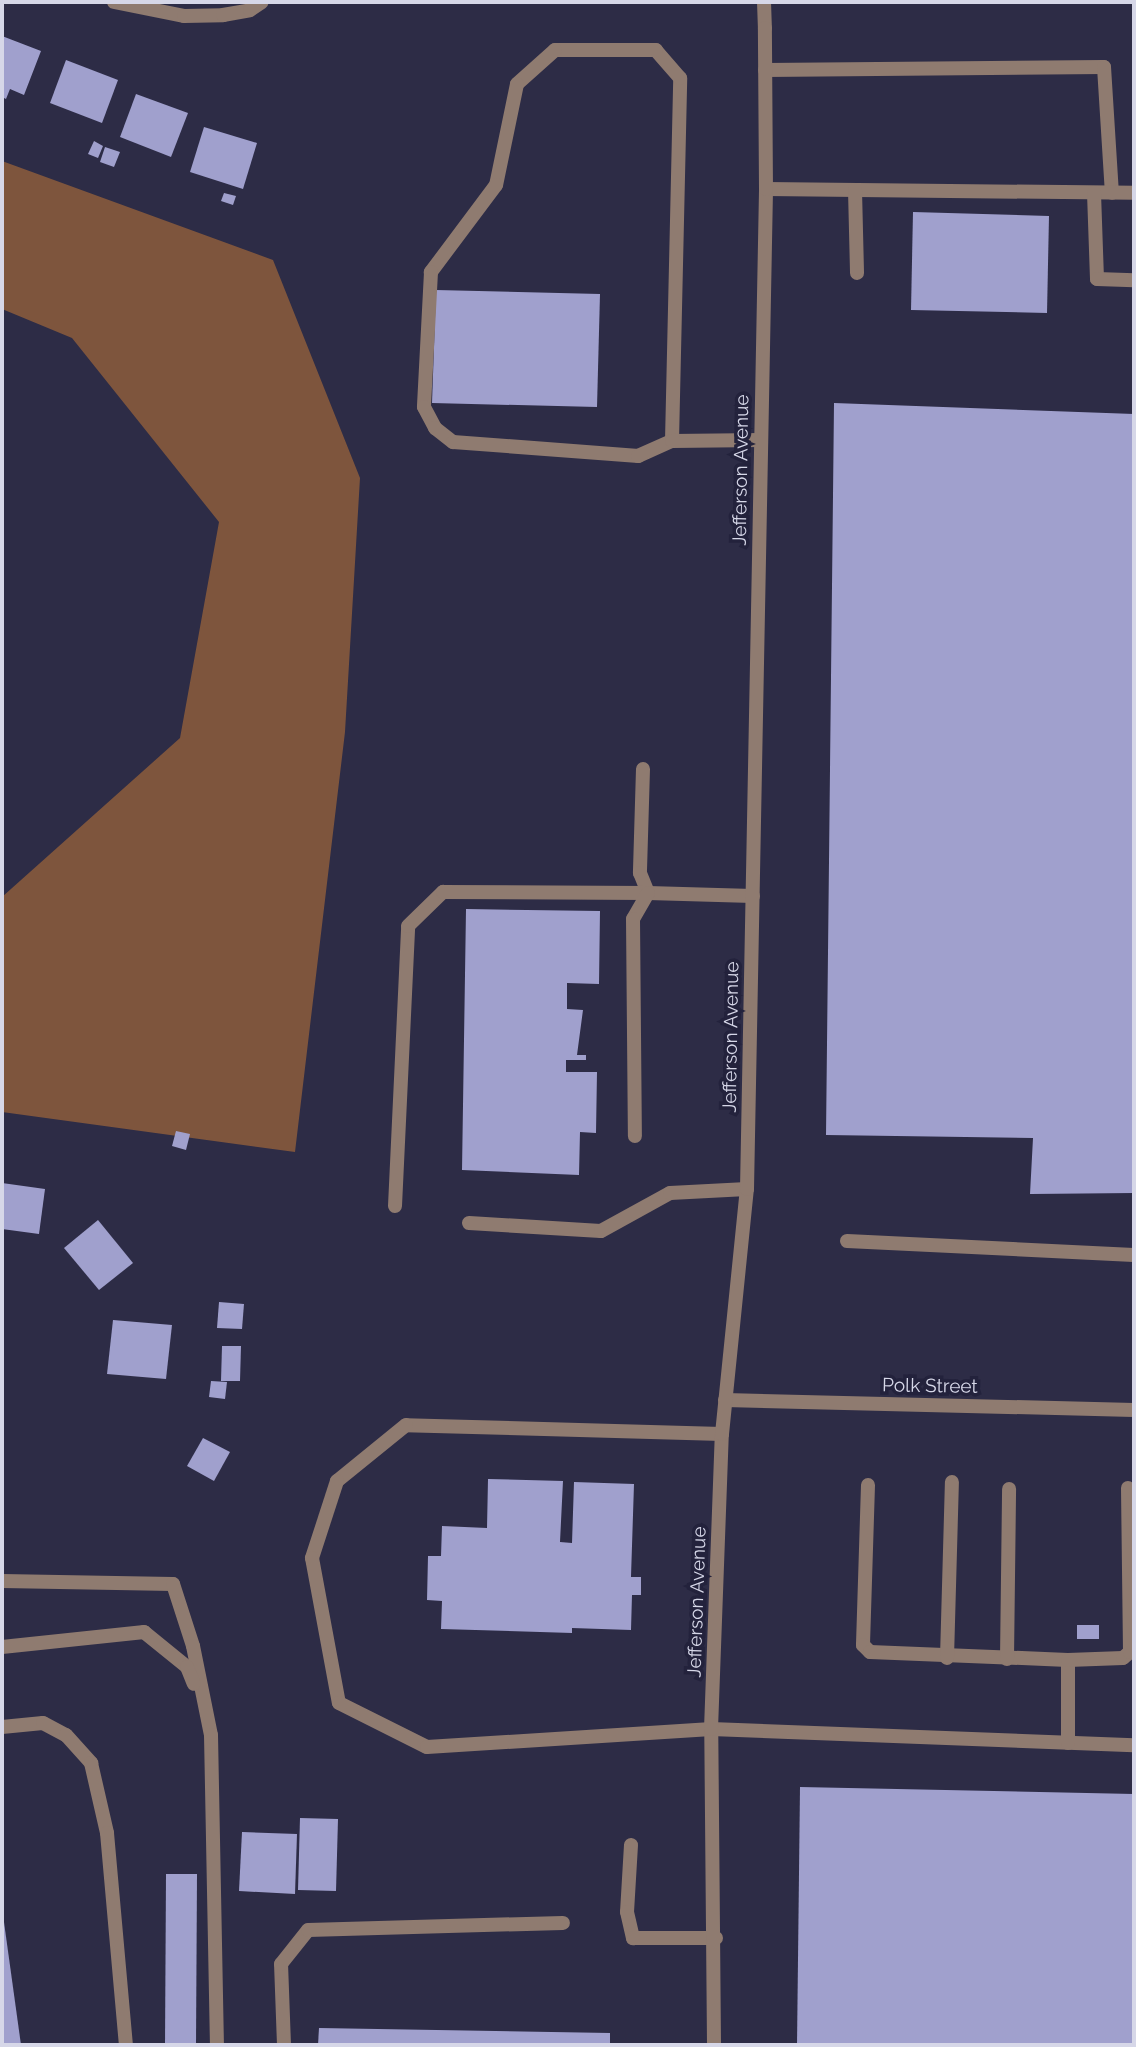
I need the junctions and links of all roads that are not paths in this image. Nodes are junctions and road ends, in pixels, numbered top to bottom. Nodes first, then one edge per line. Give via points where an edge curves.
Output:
1 (114, 2) edge
2 (262, 2) edge
3 (764, 2) edge
4 (765, 70) junction
5 (766, 189) junction
6 (855, 190) junction
7 (1094, 193) junction
8 (1112, 193) junction
9 (1134, 193) edge
10 (857, 273) dead end
11 (1134, 280) edge
12 (761, 440) junction
13 (672, 441) junction
14 (643, 769) dead end
15 (648, 893) junction
16 (753, 896) junction
17 (635, 1136) dead end
18 (747, 1189) junction
19 (395, 1206) dead end
20 (469, 1223) dead end
21 (847, 1241) dead end
22 (1134, 1255) edge
23 (725, 1400) junction
24 (1134, 1409) edge
25 (723, 1434) junction
26 (952, 1482) dead end
27 (868, 1485) dead end
28 (1128, 1488) dead end
29 (1009, 1489) dead end
30 (2, 1581) edge
31 (2, 1647) edge
32 (947, 1658) junction
33 (1007, 1659) junction
34 (1068, 1660) junction
35 (201, 1698) junction
36 (2, 1727) edge
37 (711, 1729) junction
38 (1068, 1743) junction
39 (1134, 1745) edge
40 (631, 1845) dead end
41 (563, 1923) dead end
42 (716, 1938) junction
43 (126, 2045) edge
44 (217, 2045) edge
45 (284, 2045) edge
46 (714, 2045) edge

1 - 2 street via 184,16 223,15 250,10
3 - 4 street, Jefferson Avenue
4 - 5 street, Jefferson Avenue
4 - 8 street via 1104,67
5 - 6 street
5 - 12 street, Jefferson Avenue
6 - 7 street
6 - 10 street
7 - 8 street
7 - 11 street via 1097,279
8 - 9 street
12 - 13 street
12 - 16 street, Jefferson Avenue
13 - 13 street via 638,456 453,442 435,428 424,407 431,272 496,186 517,84 555,50 656,50 680,78
14 - 15 street via 640,873
15 - 16 street
15 - 17 street via 633,919
15 - 19 street via 443,892 408,926
16 - 18 street, Jefferson Avenue
18 - 20 street via 670,1193 601,1231
18 - 23 street, Jefferson Avenue
21 - 22 street
23 - 24 street, Polk Street
23 - 25 street, Jefferson Avenue
25 - 37 street, Jefferson Avenue
25 - 37 street via 406,1425 337,1481 312,1558 339,1703 427,1747
26 - 32 street
27 - 32 street via 863,1645 870,1652
28 - 34 street via 1130,1652 1123,1658
29 - 33 street
30 - 35 street via 173,1584 193,1646
31 - 35 street via 144,1632 187,1667
32 - 33 street
33 - 34 street
34 - 38 street
35 - 44 street via 211,1735
36 - 43 street via 43,1723 65,1735 90,1763 107,1833
37 - 38 street
37 - 42 street, Jefferson Avenue
38 - 39 street
40 - 42 street via 627,1912 633,1938
41 - 45 street via 308,1930 281,1964
42 - 46 street, Jefferson Avenue

